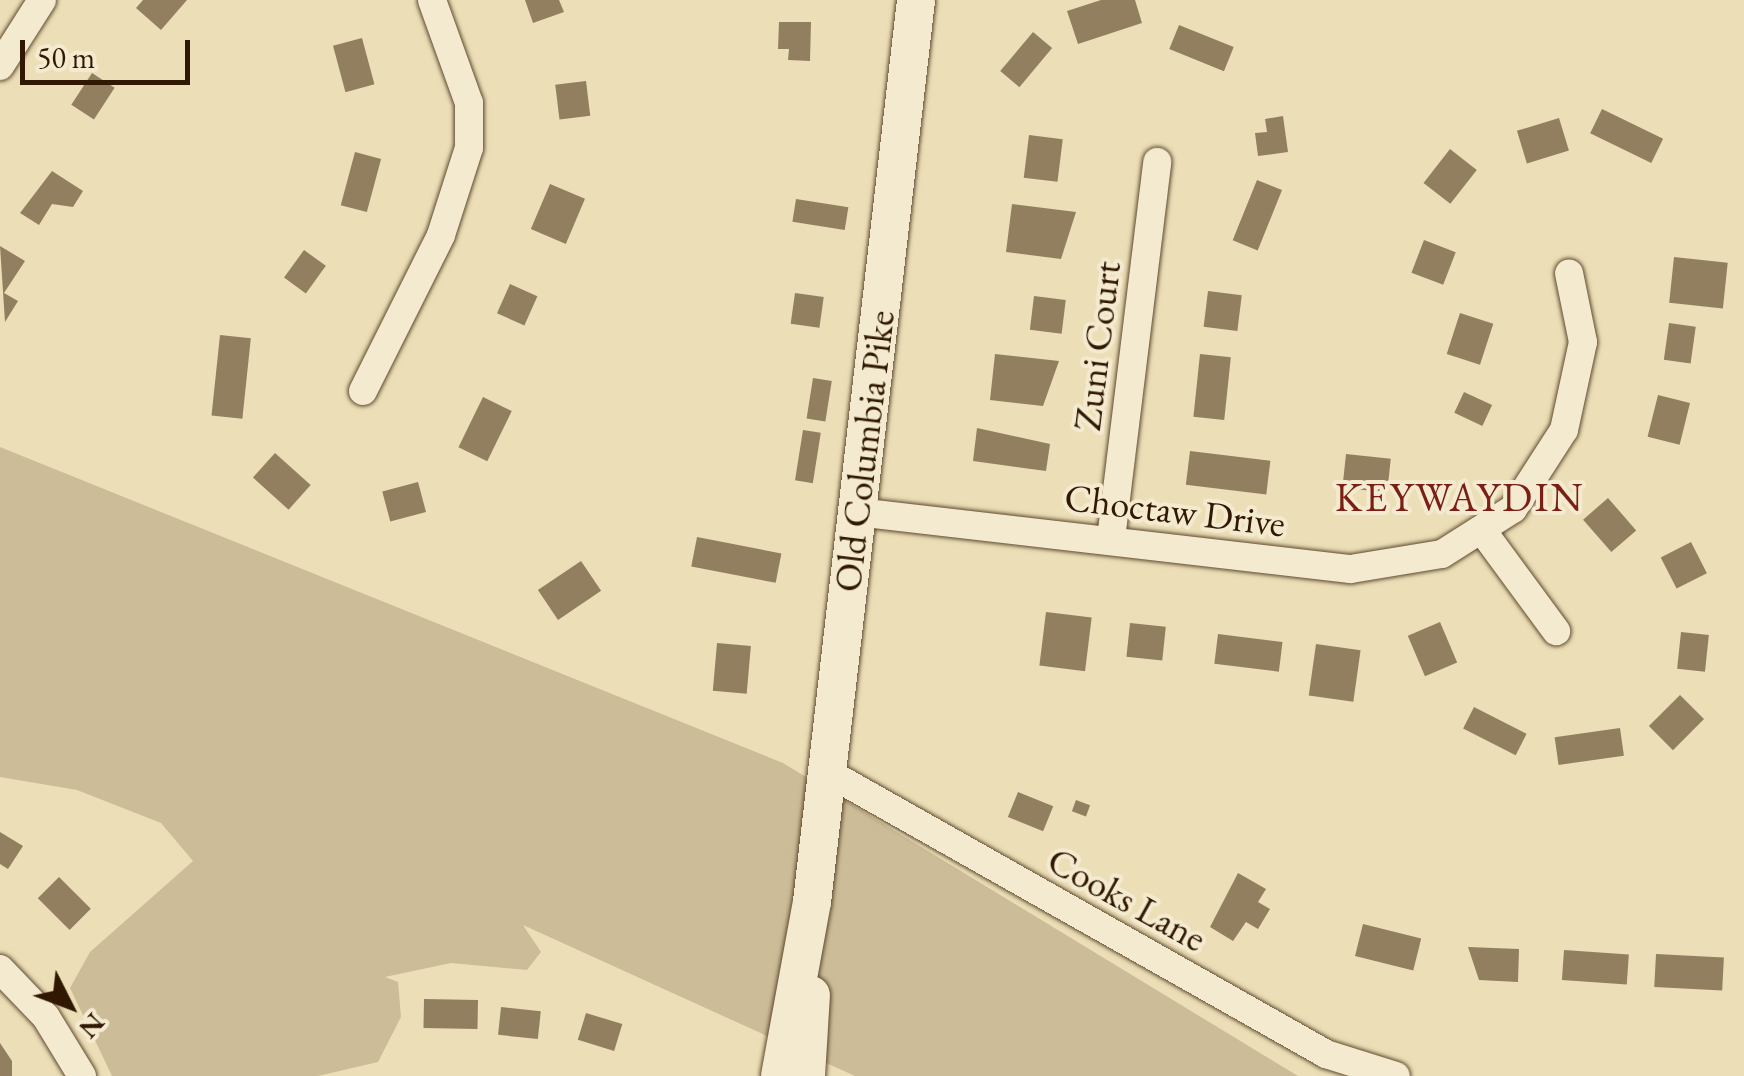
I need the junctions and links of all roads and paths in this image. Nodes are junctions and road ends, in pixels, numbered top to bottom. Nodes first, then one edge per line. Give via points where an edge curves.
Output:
1 (42, 0) edge
2 (432, 0) edge
3 (916, 0) edge
4 (0, 66) edge
5 (1157, 162) dead end
6 (1570, 273) dead end
7 (363, 391) dead end
8 (857, 512) junction
9 (1484, 533) junction
10 (1111, 540) junction
11 (1556, 631) dead end
12 (827, 772) junction
13 (812, 902) junction
14 (0, 969) edge
15 (82, 1076) edge
16 (780, 1076) edge
17 (806, 1076) edge
18 (1396, 1076) edge

1 - 4 street
2 - 7 street via 470,104 469,148 441,235
3 - 8 street, Old Columbia Pike
5 - 10 street, Zuni Court
6 - 9 street, Choctaw Drive via 1584,342 1564,430 1523,497
8 - 10 street, Choctaw Drive
8 - 12 street, Old Columbia Pike
9 - 10 street, Choctaw Drive via 1442,554 1351,569
9 - 11 street
12 - 13 street, Old Columbia Pike
12 - 18 street, Cooks Lane via 1326,1054
13 - 16 street, Old Columbia Pike
13 - 17 street, Old Columbia Pike
14 - 15 street via 46,1017

